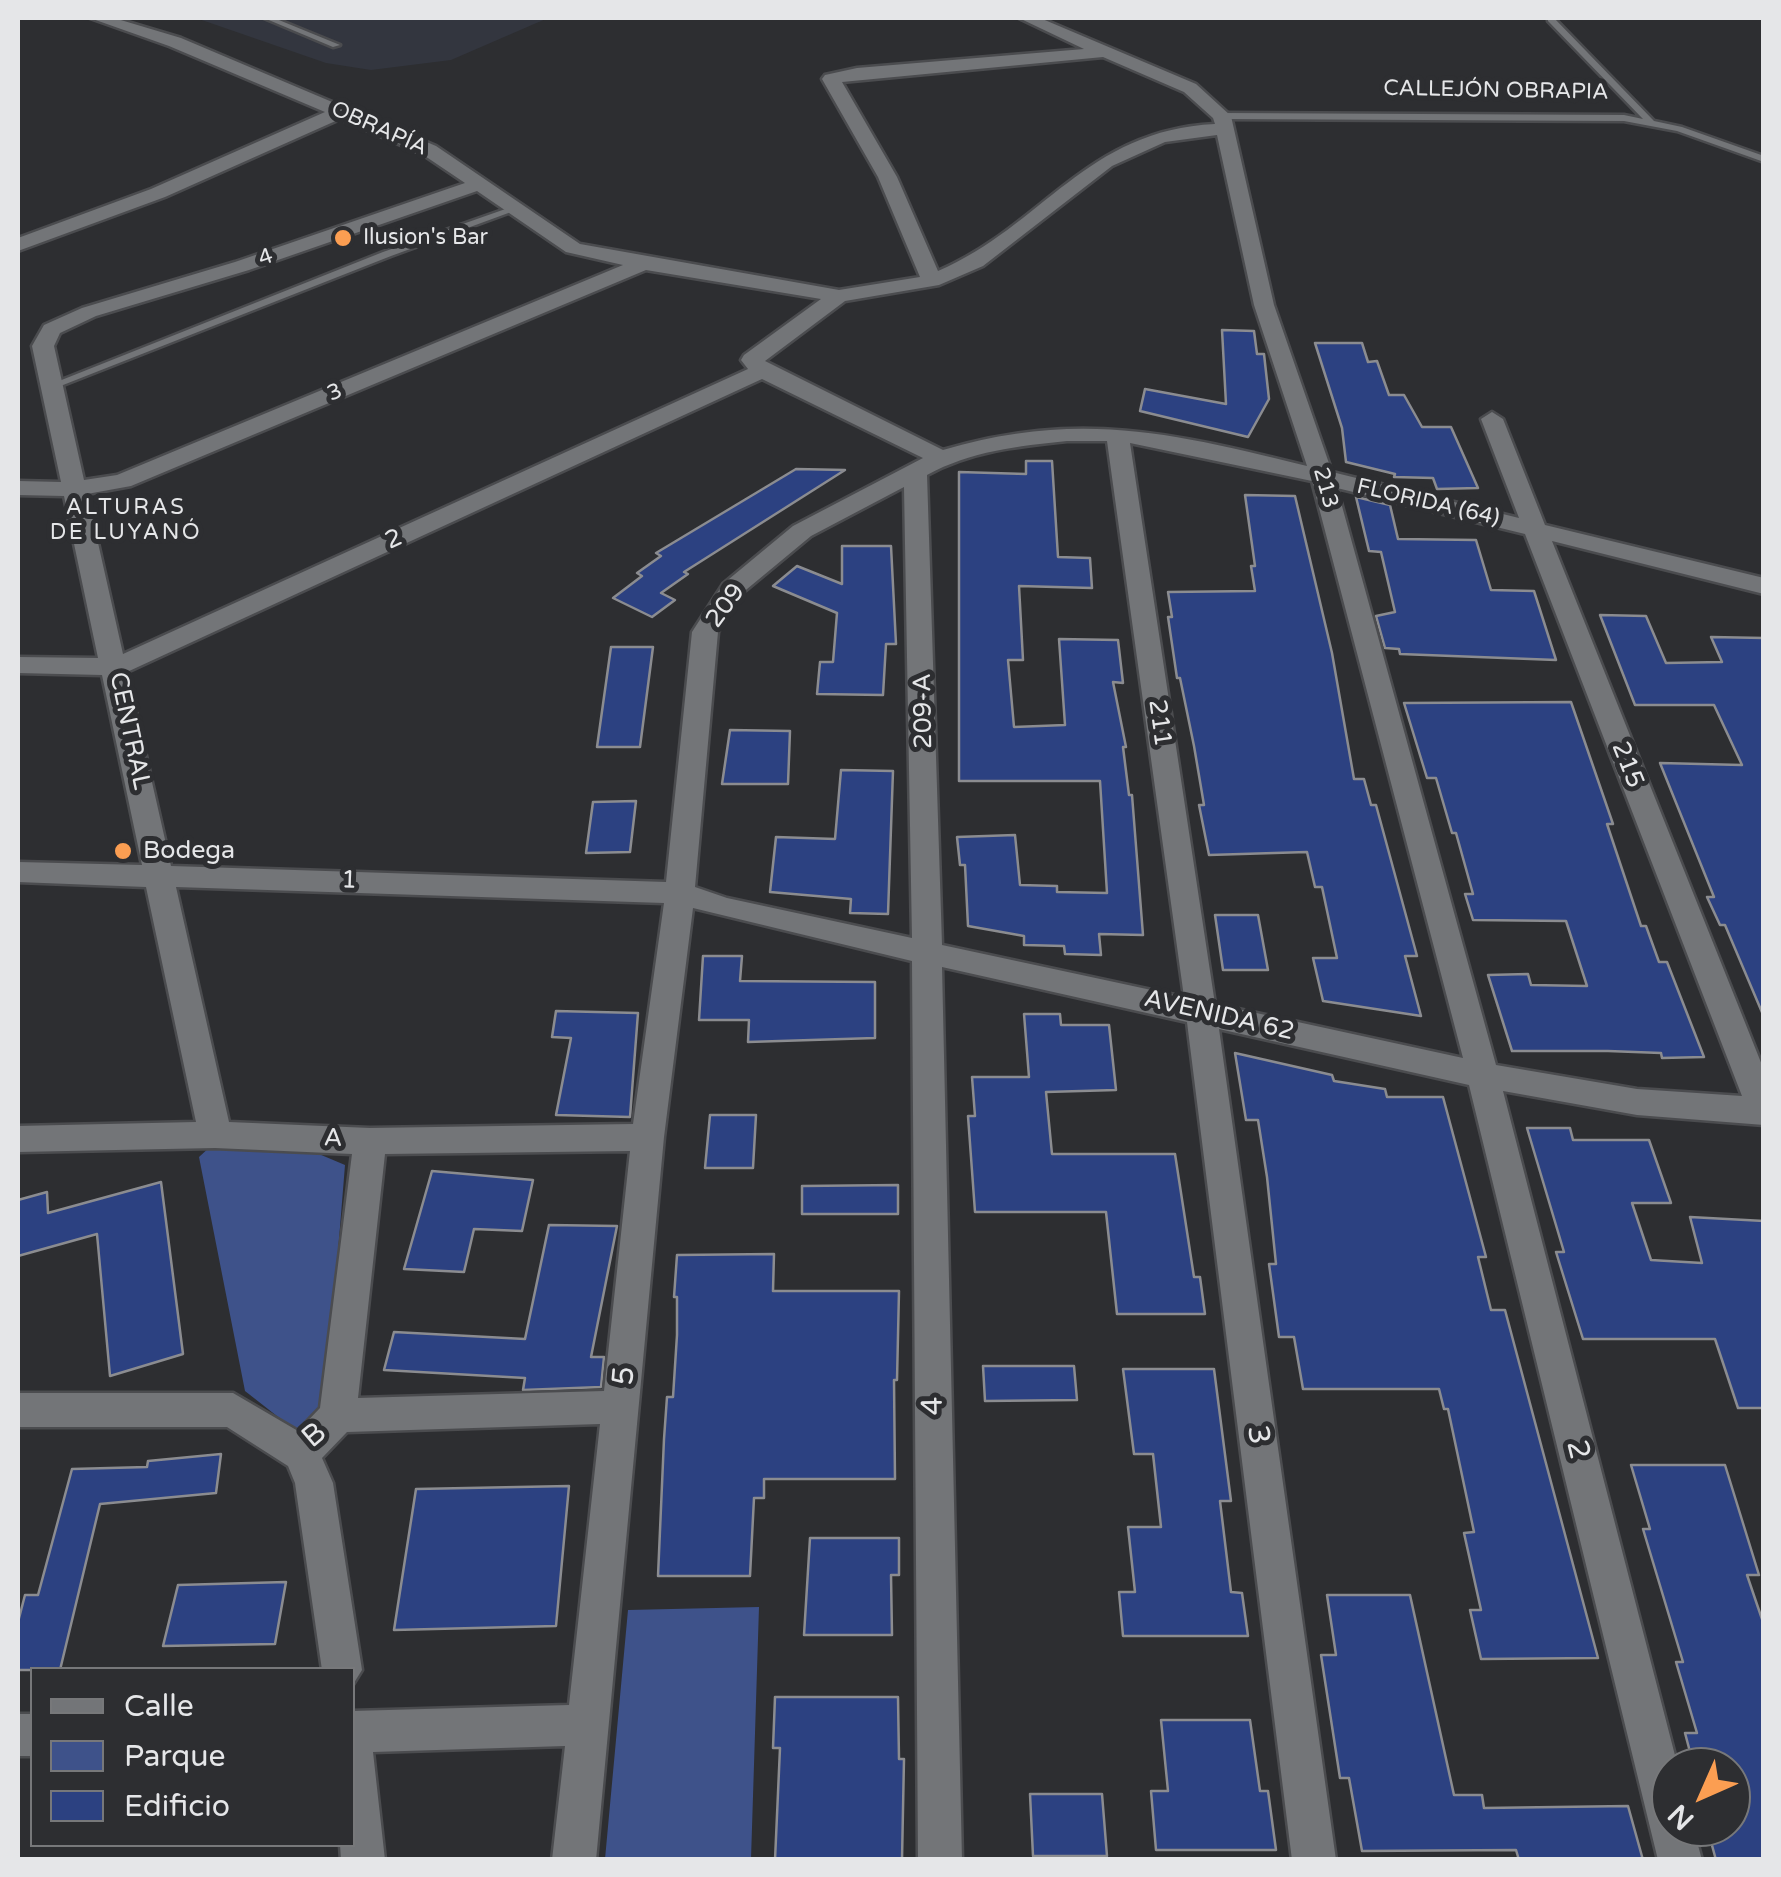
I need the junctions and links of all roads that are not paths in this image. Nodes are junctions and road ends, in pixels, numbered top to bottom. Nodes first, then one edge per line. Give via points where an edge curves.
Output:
1 (98, 18) edge
2 (268, 18) edge
3 (1026, 18) edge
4 (1551, 19) edge
5 (336, 45) dead end
6 (1111, 51) junction
7 (343, 112) junction
8 (1223, 122) junction
9 (1650, 122) junction
10 (1764, 158) edge
11 (480, 184) junction
12 (517, 208) junction
13 (18, 245) edge
14 (644, 264) junction
15 (932, 281) junction
16 (839, 296) junction
17 (47, 338) junction
18 (18, 346) edge
19 (757, 366) junction
20 (54, 385) junction
21 (1492, 419) dead end
22 (1117, 434) junction
23 (941, 458) junction
24 (914, 470) junction
25 (1323, 479) junction
26 (18, 488) edge
27 (75, 489) junction
28 (1533, 527) junction
29 (1764, 586) edge
30 (18, 665) edge
31 (116, 667) junction
32 (18, 872) edge
33 (159, 875) junction
34 (680, 893) junction
35 (928, 952) junction
36 (1201, 1012) junction
37 (1482, 1075) junction
38 (1763, 1111) edge
39 (215, 1135) junction
40 (648, 1137) junction
41 (18, 1139) edge
42 (370, 1141) junction
43 (622, 1408) junction
44 (18, 1410) edge
45 (338, 1415) junction
46 (301, 1454) junction
47 (342, 1667) edge
48 (588, 1725) junction
49 (355, 1732) edge
50 (1651, 1747) edge
51 (355, 1780) edge
52 (363, 1860) edge
53 (574, 1860) edge
54 (940, 1860) edge
55 (1314, 1860) edge

1 - 7 street, OBRAPÍA via 175,42
2 - 5 lane
3 - 6 street
4 - 9 lane
6 - 8 street via 1190,88
6 - 15 street via 830,80 866,132
7 - 11 street, OBRAPÍA via 430,150
7 - 13 street
8 - 9 lane, CALLEJÓN OBRAPIA
8 - 15 street, CALLEJÓN OBRAPIA via 1159,138 1105,162 976,262
8 - 25 street, 213 via 1264,305
9 - 10 lane, CALLEJÓN OBRAPIA
11 - 12 street, OBRAPÍA
11 - 17 street, 4 via 90,312
12 - 14 street, OBRAPÍA via 573,248
12 - 20 lane
14 - 16 street, CALLEJÓN OBRAPIA
14 - 27 street, 3 via 123,480
15 - 16 street, CALLEJÓN OBRAPIA
16 - 19 street, 2
17 - 18 street, 4
17 - 20 street, CENTRAL
19 - 23 street
19 - 31 street, 2
20 - 27 street, CENTRAL
21 - 28 street, 215
22 - 23 street, FLORIDA (64) via 1024,438
22 - 25 street, FLORIDA (64)
22 - 36 street, 211
23 - 24 street, FLORIDA (64)
24 - 34 street, 209 via 802,530 732,589 705,632
24 - 35 street, 209-A
25 - 28 street, FLORIDA (64)
25 - 37 street, 213
26 - 27 street, 3
27 - 31 street, CENTRAL
28 - 29 street, FLORIDA (64)
28 - 38 street, 215
30 - 31 street, 2
31 - 33 street, CENTRAL
32 - 33 street, 1
33 - 34 street, 1
33 - 39 street, CENTRAL
34 - 35 street, AVENIDA 62
34 - 40 street, 5
35 - 36 street, AVENIDA 62
35 - 54 street, 4
36 - 37 street, AVENIDA 62
36 - 55 street, 3
37 - 38 street, AVENIDA 62 via 1637,1102
37 - 50 street, 2
39 - 41 street, A
39 - 42 street, A
40 - 42 street, A
40 - 43 street, 5
42 - 45 street
43 - 45 street, B
43 - 48 street, 5
44 - 46 street, B via 233,1410
45 - 46 street, B
46 - 47 street via 314,1483
48 - 49 street
48 - 53 street, 5
51 - 52 street

